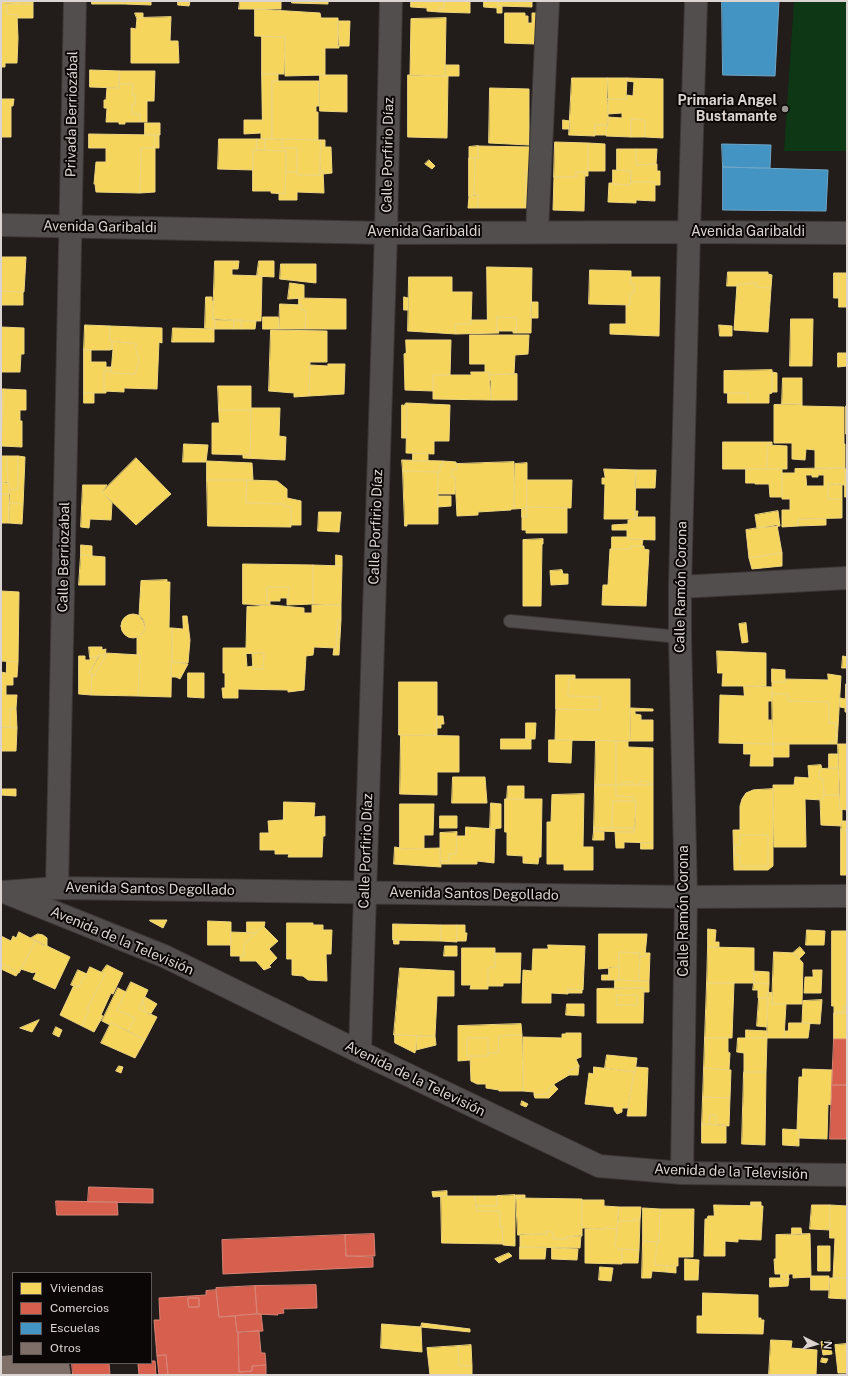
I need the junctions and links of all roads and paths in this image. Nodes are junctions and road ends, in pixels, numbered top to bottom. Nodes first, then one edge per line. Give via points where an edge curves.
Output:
1 (75, 1) edge
2 (392, 1) edge
3 (548, 1) edge
4 (696, 1) edge
5 (1, 225) edge
6 (70, 226) junction
7 (537, 232) junction
8 (689, 232) junction
9 (386, 233) junction
10 (847, 233) edge
11 (847, 578) edge
12 (680, 587) junction
13 (510, 621) dead end
14 (680, 637) junction
15 (58, 888) junction
16 (3, 892) edge
17 (364, 892) junction
18 (847, 896) edge
19 (686, 897) junction
20 (360, 1052) junction
21 (682, 1173) junction
22 (847, 1175) edge

1 - 6 street, Privada Berriozábal
2 - 9 street, Calle Porfirio Díaz
3 - 7 street
4 - 8 street, Calle Ramón Corona
5 - 6 street, Avenida Garibaldi
6 - 9 street, Avenida Garibaldi
6 - 15 street, Calle Berriozábal
7 - 8 street, Avenida Garibaldi
7 - 9 street, Avenida Garibaldi
8 - 10 street, Avenida Garibaldi
8 - 12 street, Calle Ramón Corona
9 - 17 street, Calle Porfirio Díaz
11 - 12 street
12 - 14 street, Calle Ramón Corona
13 - 14 lane
14 - 19 street, Calle Ramón Corona
15 - 16 street, Avenida Santos Degollado
15 - 17 street, Avenida Santos Degollado
16 - 20 street, Avenida de la Televisión via 164,956
17 - 19 street, Avenida Santos Degollado
17 - 20 street, Calle Porfirio Díaz
18 - 19 street, Avenida Santos Degollado
19 - 21 street, Calle Ramón Corona
20 - 21 street, Avenida de la Televisión via 599,1166
21 - 22 street, Avenida de la Televisión

